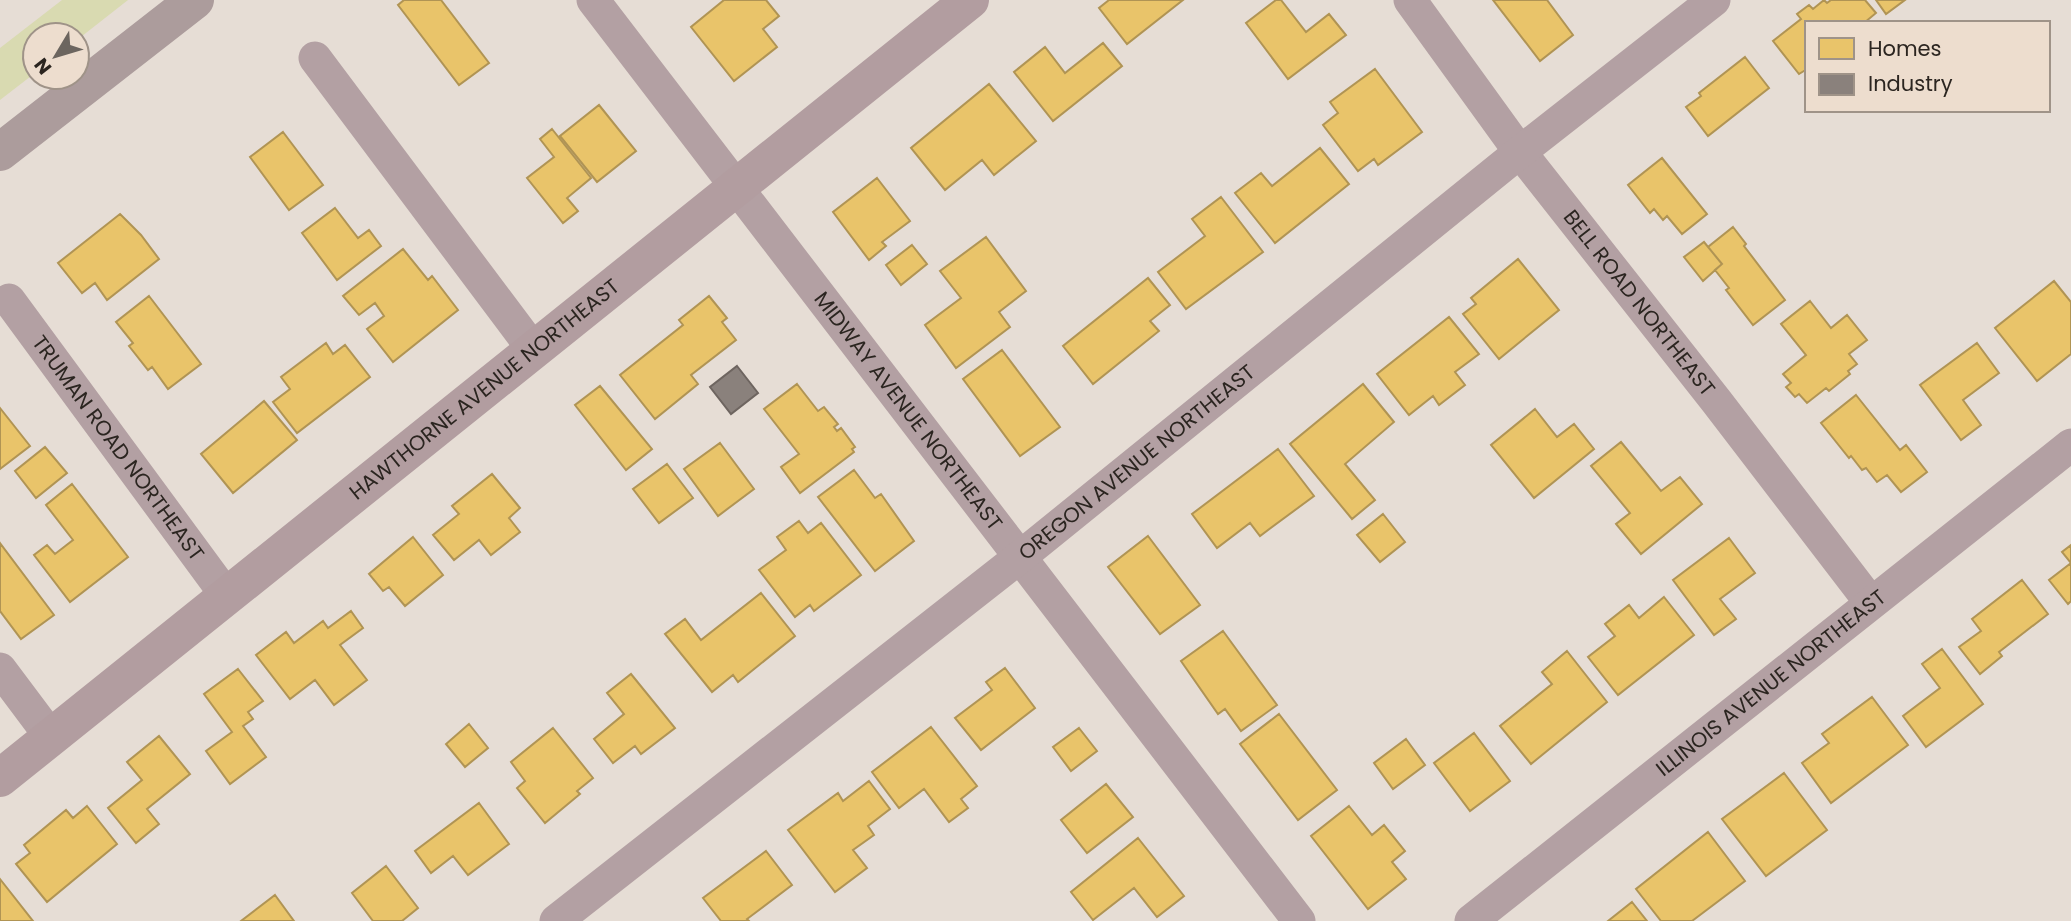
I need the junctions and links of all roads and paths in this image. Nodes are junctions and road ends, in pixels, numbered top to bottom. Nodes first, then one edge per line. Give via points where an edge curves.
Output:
1 (195, 0) edge
2 (593, 0) edge
3 (970, 0) edge
4 (1410, 0) edge
5 (1714, 0) edge
6 (315, 58) dead end
7 (0, 152) edge
8 (1520, 152) junction
9 (735, 187) junction
10 (9, 300) dead end
11 (533, 349) junction
12 (2071, 445) edge
13 (1020, 556) junction
14 (226, 596) junction
15 (1871, 603) junction
16 (0, 669) edge
17 (51, 737) junction
18 (0, 778) edge
19 (556, 921) edge
20 (1299, 921) edge
21 (1471, 921) edge

1 - 7 highway
2 - 9 street, MIDWAY AVENUE NORTHEAST
3 - 9 main road, HAWTHORNE AVENUE NORTHEAST
4 - 8 street, BELL ROAD NORTHEAST
5 - 8 street, OREGON AVENUE NORTHEAST
6 - 11 street
8 - 13 street, OREGON AVENUE NORTHEAST
8 - 15 street, BELL ROAD NORTHEAST
9 - 11 main road, HAWTHORNE AVENUE NORTHEAST
9 - 13 street, MIDWAY AVENUE NORTHEAST
10 - 14 street, TRUMAN ROAD NORTHEAST
11 - 14 main road, HAWTHORNE AVENUE NORTHEAST
12 - 15 street, ILLINOIS AVENUE NORTHEAST
13 - 19 street, OREGON AVENUE NORTHEAST
13 - 20 street, MIDWAY AVENUE NORTHEAST
14 - 17 main road, HAWTHORNE AVENUE NORTHEAST
15 - 21 street, ILLINOIS AVENUE NORTHEAST
16 - 17 street
17 - 18 main road, HAWTHORNE AVENUE NORTHEAST

